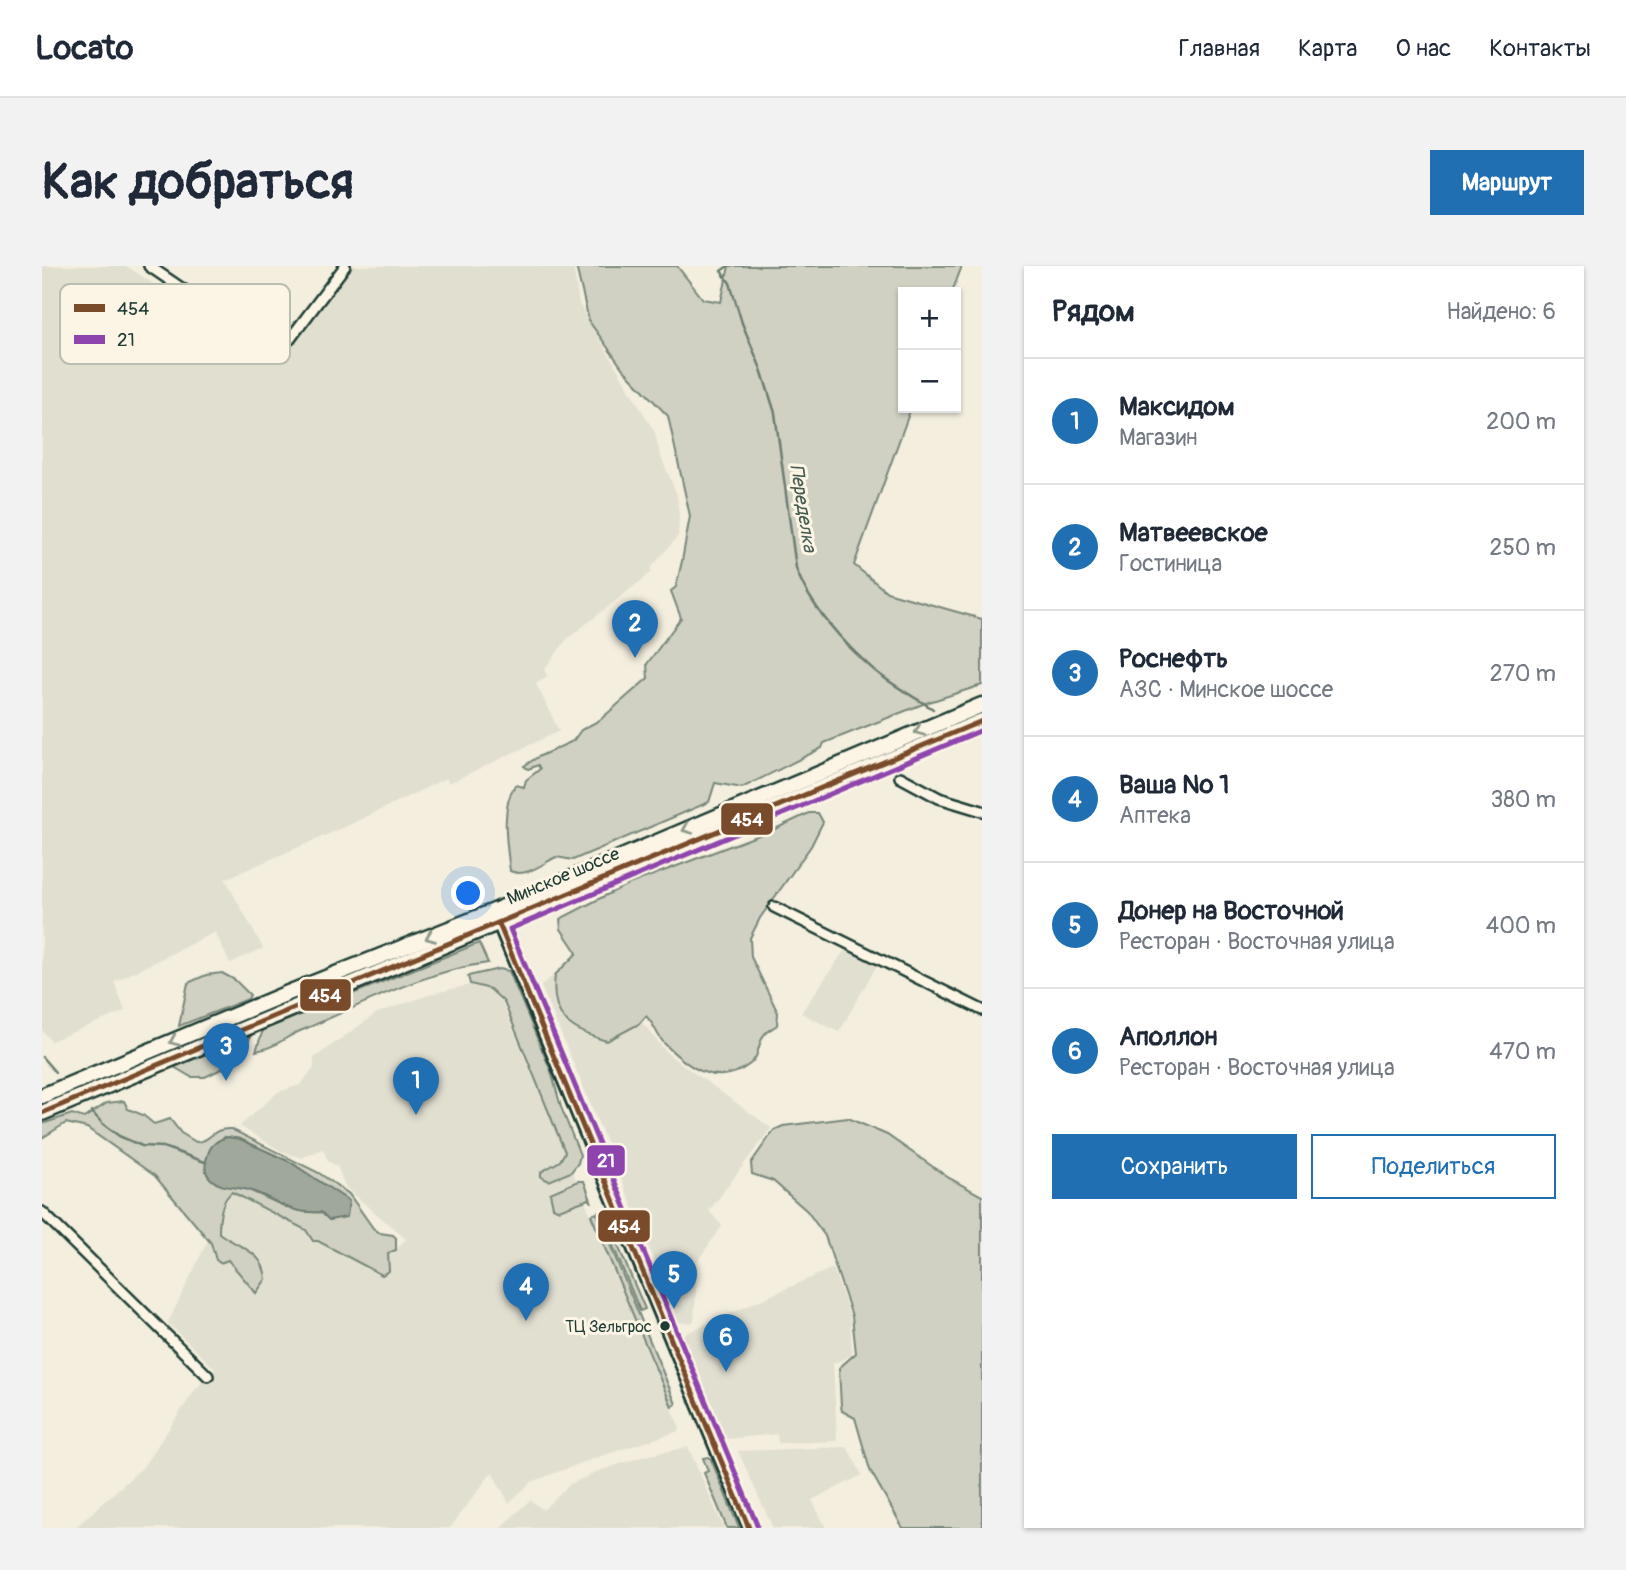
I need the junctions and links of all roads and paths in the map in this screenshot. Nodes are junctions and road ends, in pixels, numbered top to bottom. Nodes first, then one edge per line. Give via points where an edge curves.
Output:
1 (149, 266) edge
2 (345, 266) edge
3 (175, 284) edge
4 (290, 339) edge
5 (982, 705) edge
6 (982, 721) edge
7 (900, 777) dead end
8 (982, 811) edge
9 (774, 907) dead end
10 (496, 917) junction
11 (982, 1010) edge
12 (42, 1096) edge
13 (42, 1113) edge
14 (42, 1212) edge
15 (208, 1376) dead end
16 (749, 1528) edge

1 - 3 street
2 - 4 street
5 -> 10 highway, Минское шоссе
6 - 10 highway, Минское шоссе
7 - 8 street via 939,798
9 - 11 street
10 -> 12 highway, Минское шоссе via 283,995
10 - 13 highway, Минское шоссе
10 - 16 street
14 - 15 street

